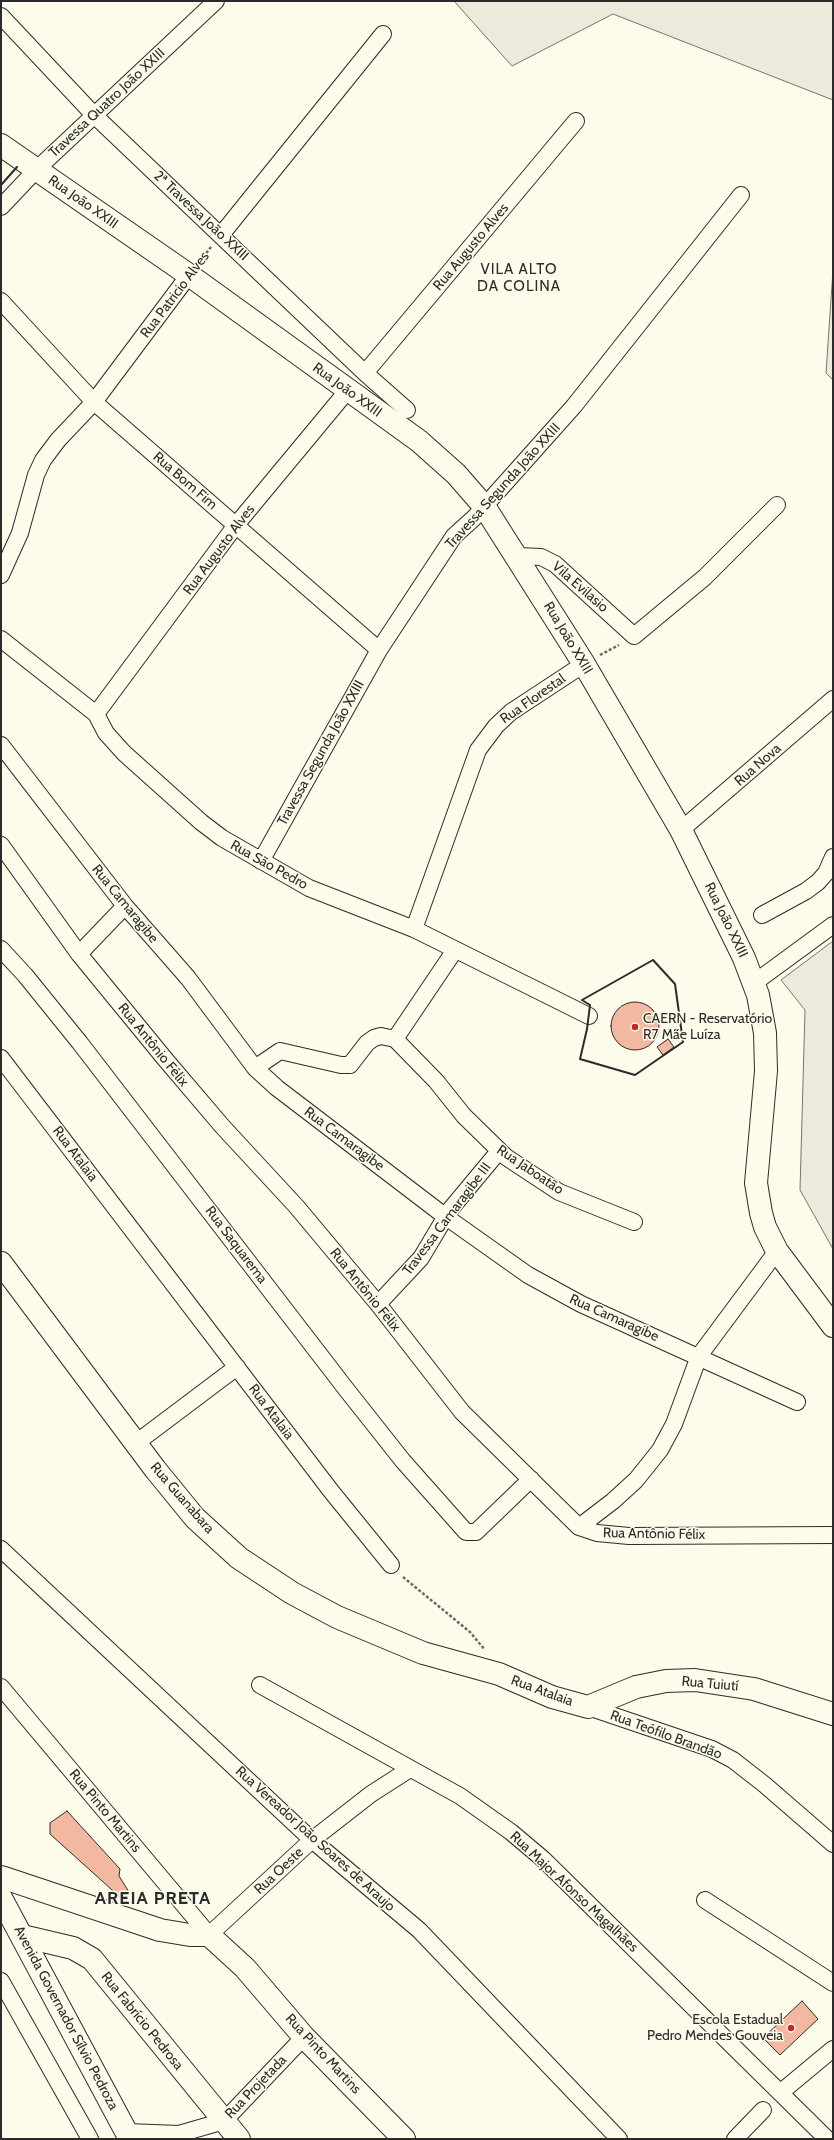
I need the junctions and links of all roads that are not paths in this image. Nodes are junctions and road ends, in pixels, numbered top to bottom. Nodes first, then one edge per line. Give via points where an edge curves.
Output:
1 (216, 1) edge
2 (1, 16) edge
3 (383, 34) dead end
4 (94, 115) junction
5 (576, 121) dead end
6 (1, 145) edge
7 (36, 170) junction
8 (741, 195) dead end
9 (1, 207) edge
10 (222, 235) junction
11 (188, 275) junction
12 (1, 302) edge
13 (365, 373) junction
14 (348, 390) junction
15 (94, 402) junction
16 (407, 410) dead end
17 (776, 505) dead end
18 (484, 506) junction
19 (236, 525) junction
20 (518, 556) junction
21 (1, 575) edge
22 (1, 639) edge
23 (379, 650) junction
24 (584, 664) junction
25 (833, 699) edge
26 (96, 714) junction
27 (1, 745) edge
28 (681, 830) junction
29 (1, 846) edge
30 (833, 857) edge
31 (261, 861) junction
32 (830, 876) edge
33 (125, 906) junction
34 (762, 915) dead end
35 (833, 925) edge
36 (414, 929) junction
37 (1, 949) edge
38 (455, 950) junction
39 (79, 954) junction
40 (754, 982) junction
41 (589, 1016) dead end
42 (395, 1039) junction
43 (1, 1058) edge
44 (255, 1068) junction
45 (499, 1151) junction
46 (446, 1217) junction
47 (634, 1222) dead end
48 (778, 1251) junction
49 (1, 1263) edge
50 (378, 1304) junction
51 (833, 1326) edge
52 (699, 1356) junction
53 (237, 1367) junction
54 (797, 1402) dead end
55 (136, 1443) junction
56 (531, 1479) junction
57 (579, 1526) junction
58 (833, 1535) edge
59 (1, 1549) edge
60 (391, 1565) road end
61 (498, 1674) joint
62 (260, 1685) dead end
63 (1, 1687) edge
64 (588, 1707) junction
65 (833, 1714) edge
66 (410, 1769) junction
67 (312, 1840) junction
68 (833, 1844) edge
69 (1, 1877) edge
70 (1, 1898) edge
71 (705, 1900) dead end
72 (209, 1935) junction
73 (22, 1936) junction
74 (1, 1981) edge
75 (833, 1983) edge
76 (304, 2037) junction
77 (833, 2049) edge
78 (780, 2093) junction
79 (763, 2110) dead end
80 (224, 2121) junction
81 (129, 2136) edge
82 (177, 2136) edge
83 (610, 2136) edge
84 (90, 2139) edge
85 (239, 2139) edge
86 (404, 2139) edge
87 (735, 2139) edge
88 (827, 2139) edge

1 - 4 street, Travessa Quatro João XXIII
2 - 4 street, 2ª Travessa João XXIII
3 - 10 street
4 - 7 street, Travessa Quatro João XXIII
4 - 10 street, 2ª Travessa João XXIII
5 - 13 street, Rua Augusto Alves
6 - 7 main road, Rua João XXIII
7 - 9 street, Travessa Quatro João XXIII
7 - 11 main road, Rua João XXIII
8 - 18 street, Travessa Segunda João XXIII via 574,406
10 - 13 street, 2ª Travessa João XXIII
11 - 14 main road, Rua João XXIII
11 - 15 street, Rua Patricio Alves
12 - 15 street, Rua Bom Fim
13 - 16 street, 2ª Travessa João XXIII
14 - 18 main road, Rua João XXIII via 419,441 456,474
14 - 19 street, Rua Augusto Alves
15 - 19 street, Rua Bom Fim
15 - 21 street, Rua Patricio Alves via 43,460 36,475 20,533
17 - 20 street, Vila Evilasio via 705,577 634,636 555,564 541,557
18 - 20 main road, Rua João XXIII
18 - 23 street, Travessa Segunda João XXIII via 454,536
19 - 23 street, Rua Bom Fim
19 - 26 street, Rua Augusto Alves
20 - 24 main road, Rua João XXIII
22 - 26 street, Rua São Pedro
23 - 31 street, Travessa Segunda João XXIII
24 - 28 main road, Rua João XXIII
24 - 36 street, Rua Florestal via 511,712 496,726 478,750
25 - 28 street, Rua Nova
26 - 31 street, Rua São Pedro via 111,738 154,782 222,838
27 - 33 street, Rua Camaragibe
28 - 40 main road, Rua João XXIII via 733,932
29 - 39 street, Rua Antônio Félix
30 - 32 street
31 - 36 street, Rua São Pedro via 309,888
32 - 34 street
33 - 39 street
33 - 44 street, Rua Camaragibe via 188,978
35 - 40 street
36 - 38 street, Rua São Pedro
37 - 56 street, Rua Saquarema via 80,1043 403,1461 466,1532 476,1532
38 - 41 street, Rua São Pedro
38 - 42 street
39 - 50 street, Rua Antônio Félix via 164,1060 296,1206
40 - 48 main road, Rua João XXIII via 763,1017 766,1050 756,1183 765,1227
42 - 44 street via 381,1036 374,1038 350,1065 280,1050
42 - 45 street, Rua Jaboatão
43 - 53 street, Rua Atalaia
44 - 46 street, Rua Camaragibe via 277,1088
45 - 46 street, Travessa Camaragibe III
45 - 47 street, Rua Jaboatão via 558,1192
46 - 50 street, Travessa Camaragibe III via 421,1258
46 - 52 street, Rua Camaragibe via 528,1275 555,1290
48 - 51 main road, Rua João XXIII
48 - 52 street
49 - 55 main road, Rua Guanabara
50 - 56 street, Rua Antônio Félix via 462,1412
52 - 54 street, Rua Camaragibe
52 - 57 street via 674,1424 660,1450 636,1480
53 - 55 street
53 - 60 street, Rua Atalaia
55 - 61 main road, Rua Guanabara via 195,1518 239,1558 292,1593 337,1617 400,1644
56 - 57 street, Rua Antônio Félix
57 - 58 street, Rua Antônio Félix via 593,1532 629,1536
59 - 67 street, Rua Vereador João Soares de Araujo
61 - 64 main road, Rua Atalaia via 552,1697
62 - 66 street, Rua Major Afonso Magalhães
63 - 72 street, Rua Pinto Martins
64 - 65 main road, Rua Tuiutí via 636,1687 694,1680 754,1689
64 - 68 street, Rua Teófilo Brandão via 712,1749 733,1760
66 - 67 street, Rua Oeste via 371,1794
66 - 78 street, Rua Major Afonso Magalhães via 470,1803 543,1859
67 - 72 street, Rua Oeste
67 - 83 street, Rua Vereador João Soares de Araujo via 419,1930
69 - 72 main road via 160,1930
70 - 73 main road, Avenida Governador Sílvio Pedroza
71 - 75 street
72 - 76 main road, Rua Pinto Martins via 245,1968
73 - 80 main road, Rua Fabrício Pedrosa via 73,1948 92,1959
73 - 81 main road, Avenida Governador Sílvio Pedroza
74 - 84 street
76 - 80 street, Rua Projetada
76 - 86 main road, Rua Pinto Martins
77 - 78 street
78 - 88 street, Rua Major Afonso Magalhães
79 - 87 street
80 - 82 street, Rua Projetada
80 - 85 main road, Rua Fabrício Pedrosa
81 - 82 street, Rua Projetada

